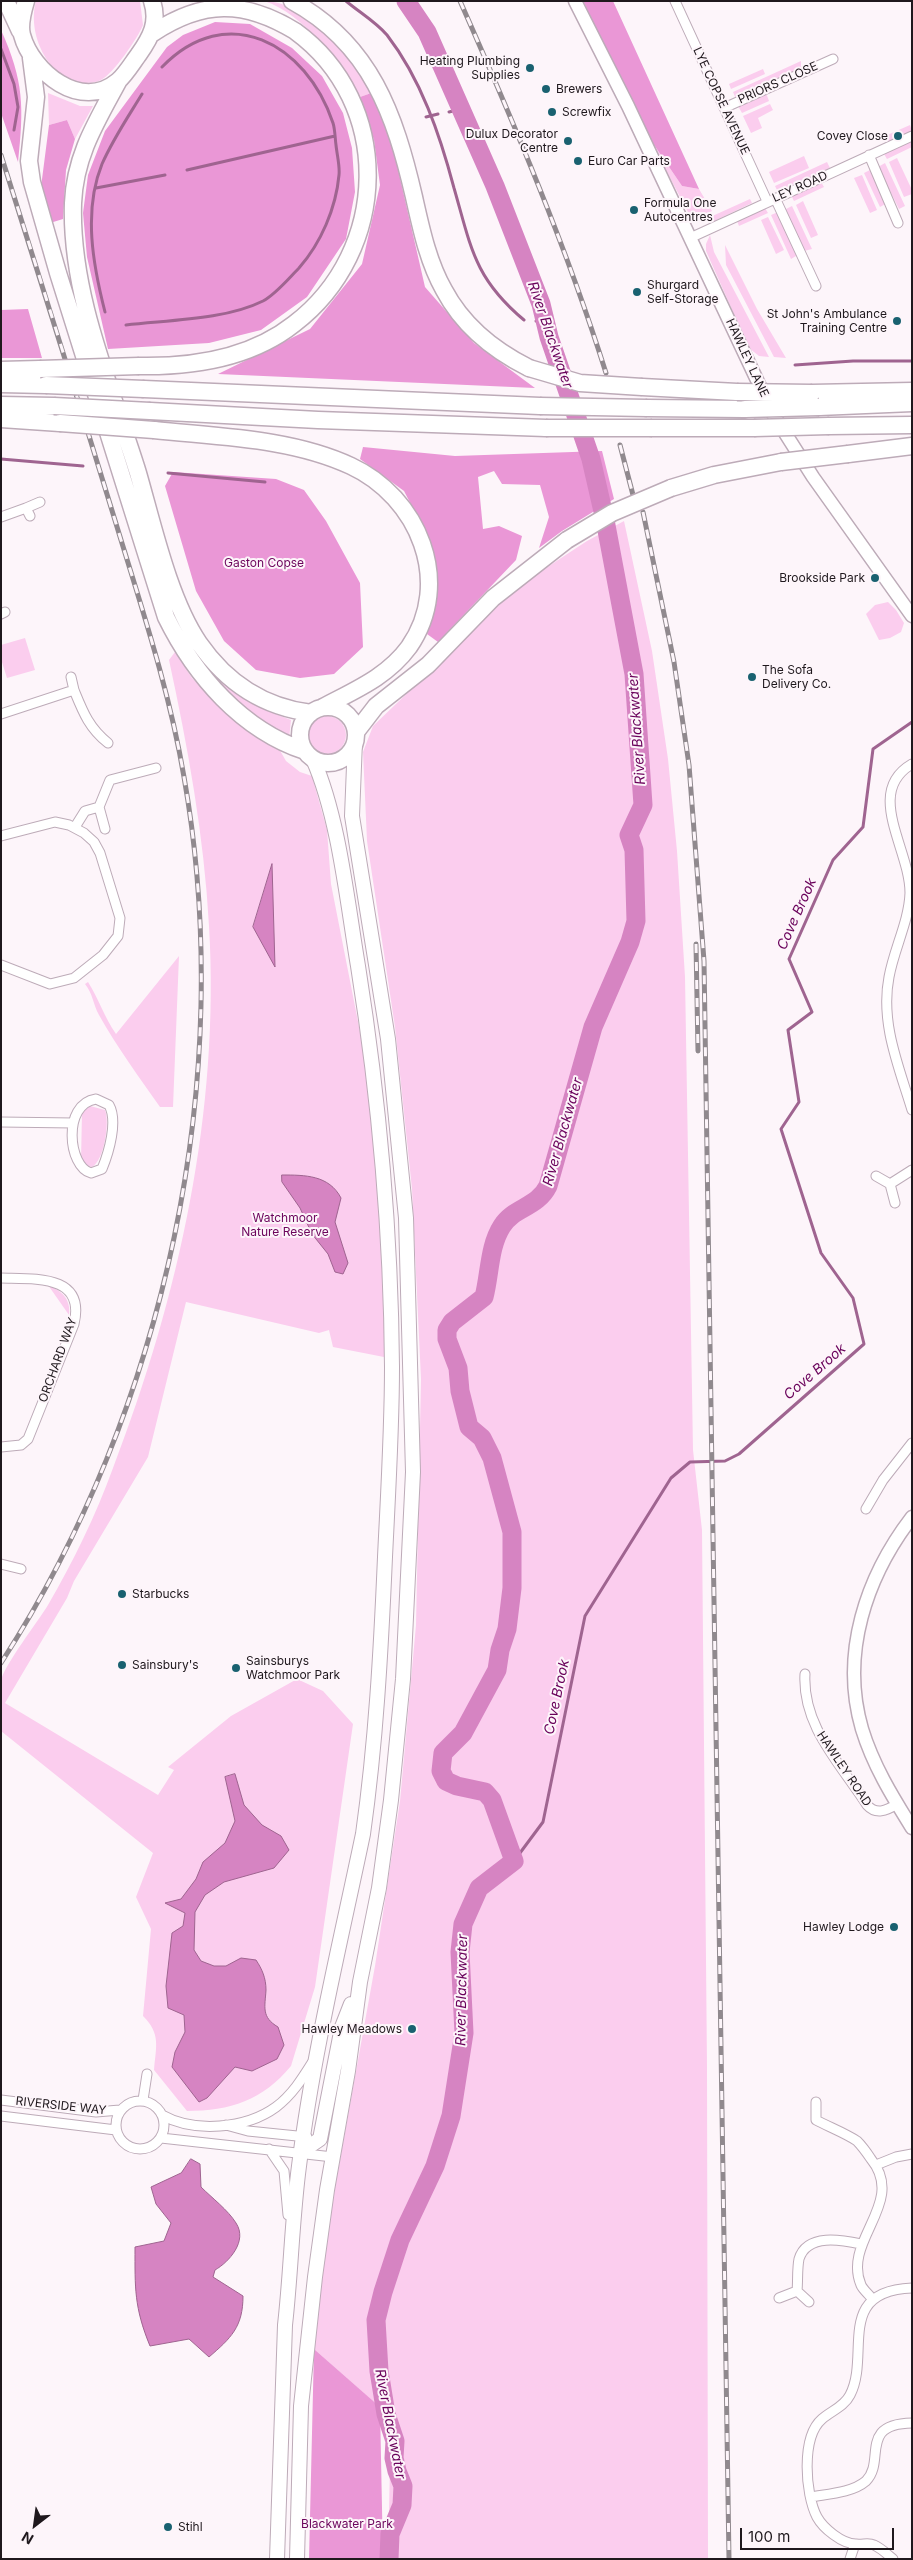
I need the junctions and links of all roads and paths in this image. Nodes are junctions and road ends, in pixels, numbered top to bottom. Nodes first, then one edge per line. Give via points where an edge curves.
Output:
1 (6, 1) edge
2 (26, 1) edge
3 (152, 1) edge
4 (292, 1) edge
5 (574, 1) edge
6 (675, 1) edge
7 (21, 33) junction
8 (153, 33) junction
9 (31, 58) junction
10 (832, 59) dead end
11 (119, 80) junction
12 (724, 108) junction
13 (912, 136) edge
14 (869, 155) junction
15 (771, 200) junction
16 (898, 223) dead end
17 (690, 238) junction
18 (816, 286) dead end
19 (1, 370) edge
20 (1, 384) edge
21 (912, 391) edge
22 (816, 400) junction
23 (912, 403) edge
24 (1, 405) edge
25 (1, 419) edge
26 (912, 425) edge
27 (912, 446) edge
28 (40, 502) dead end
29 (1, 517) edge
30 (912, 616) edge
31 (71, 677) dead end
32 (74, 690) junction
33 (317, 710) junction
34 (1, 714) edge
35 (356, 736) junction
36 (108, 743) dead end
37 (309, 755) junction
38 (912, 764) edge
39 (156, 768) dead end
40 (99, 807) junction
41 (75, 827) junction
42 (105, 829) dead end
43 (1, 836) edge
44 (1, 965) edge
45 (912, 1110) edge
46 (1, 1122) edge
47 (73, 1123) junction
48 (912, 1170) edge
49 (876, 1176) dead end
50 (890, 1184) junction
51 (895, 1203) dead end
52 (1, 1278) edge
53 (912, 1443) edge
54 (1, 1447) edge
55 (866, 1509) dead end
56 (912, 1517) edge
57 (1, 1564) edge
58 (21, 1569) dead end
59 (805, 1674) dead end
60 (897, 1804) junction
61 (912, 1828) edge
62 (360, 1982) junction
63 (316, 2057) junction
64 (146, 2074) dead end
65 (1, 2100) edge
66 (143, 2100) junction
67 (816, 2102) dead end
68 (120, 2110) junction
69 (162, 2115) junction
70 (1, 2116) edge
71 (223, 2124) junction
72 (116, 2130) junction
73 (304, 2136) junction
74 (161, 2138) junction
75 (320, 2139) junction
76 (335, 2141) junction
77 (269, 2149) junction
78 (301, 2152) junction
79 (912, 2154) edge
80 (333, 2157) junction
81 (876, 2165) junction
82 (861, 2244) junction
83 (290, 2248) junction
84 (912, 2288) edge
85 (797, 2291) junction
86 (779, 2298) dead end
87 (873, 2300) junction
88 (810, 2302) dead end
89 (912, 2423) edge
90 (810, 2497) junction
91 (855, 2544) junction
92 (277, 2559) edge
93 (297, 2559) edge
94 (850, 2559) edge
95 (893, 2559) edge

1 - 7 highway
2 - 7 highway
3 - 8 highway
4 - 22 highway, bridge via 336,33 362,63 382,96 400,143 426,245 438,278 452,304 494,348 529,368 580,382
5 - 17 main road, HAWLEY LANE
6 - 12 street, LYE COPSE AVENUE
7 - 9 highway
8 - 11 highway
8 - 19 highway, bridge via 184,14 218,4 242,5 287,25 317,50 344,83 361,128 368,184 359,232 345,263 326,292 294,324 264,343 225,357 184,363
9 - 11 highway via 50,78 71,89 96,91
9 - 37 highway via 36,98 29,161 32,182 60,282 166,617 194,666 216,692 260,728
10 - 12 street, PRIORS CLOSE
11 - 33 highway via 88,137 75,187 74,238 80,282 96,341 176,595 196,637 224,672 251,694 279,707
12 - 15 street, LYE COPSE AVENUE
13 - 14 street, LEY ROAD
14 - 15 street, LEY ROAD
14 - 16 street
15 - 17 street, LEY ROAD
15 - 18 street, LYE COPSE AVENUE
17 - 30 main road, HAWLEY LANE via 786,437
20 - 22 highway, bridge via 540,406 746,409
21 - 22 highway
22 - 23 highway
24 - 26 highway, bridge via 546,428
25 - 33 highway, bridge via 251,440 330,457 372,477 397,500 410,516 425,549 428,568 427,601 417,633 402,655 375,680
27 - 35 highway, bridge via 781,462 714,475 671,488 612,513 566,540 493,598 428,665 376,706
28 - 29 street via 28,512
31 - 32 street
32 - 34 street
32 - 36 street via 86,720
33 - 35 highway via 331,707 345,712
33 - 37 highway via 300,731 302,745
35 - 37 highway via 348,755 341,760 326,763
35 - 62 main road via 352,816 388,1039 406,1218 413,1472 403,1679 392,1790 379,1888
37 - 63 main road via 328,803 370,1058 384,1191 392,1365 390,1476 371,1771 363,1834
38 - 45 street via 898,775 888,796 910,892 889,976 886,1009
39 - 40 street via 110,780
40 - 41 street via 85,811
40 - 42 street
41 - 43 street via 51,823
41 - 44 street via 91,839 100,854 120,918 118,936 103,955 74,978 62,982 50,984
46 - 47 street
47 - 47 street via 76,1112 87,1101 96,1099 109,1105 114,1117 102,1169 91,1173 79,1167
48 - 50 street
49 - 50 street
50 - 51 street
52 - 54 street, ORCHARD WAY via 58,1283 73,1297 76,1308 74,1324 28,1439 21,1445
53 - 55 street
56 - 60 main road, HAWLEY ROAD via 885,1558 870,1590 859,1626 854,1662 855,1698 863,1730
57 - 58 street
59 - 60 street, HAWLEY ROAD via 808,1712 827,1747 867,1805 878,1812
60 - 61 main road, HAWLEY ROAD
62 - 75 main road via 342,2026
62 - 76 main road
63 - 71 street via 298,2086 278,2106 263,2115
63 - 73 main road
64 - 66 street
65 - 68 street, RIVERSIDE WAY via 96,2112
66 - 68 street, RIVERSIDE WAY via 131,2102
66 - 69 street via 158,2108
67 - 81 street via 816,2120 858,2142
68 - 72 street, RIVERSIDE WAY
69 - 71 street via 184,2124
69 - 74 street via 164,2128
70 - 72 street, RIVERSIDE WAY
71 - 73 street via 248,2131
72 - 74 street, RIVERSIDE WAY via 121,2140 140,2149
73 - 75 street
73 - 78 main road
74 - 77 street
75 - 76 street
75 - 78 main road
76 - 80 main road
77 - 78 street
77 - 83 street via 286,2177
78 - 80 street
78 - 83 main road
79 - 81 street
80 - 93 main road via 301,2406
81 - 82 street via 883,2186 880,2206
82 - 85 street via 838,2239 818,2242 806,2248 800,2259
82 - 87 street via 858,2263 861,2285
83 - 92 main road
84 - 87 street via 896,2289
85 - 86 street
85 - 88 street
87 - 90 street via 858,2326 856,2381 850,2396 814,2427 806,2451
89 - 90 street via 884,2431 875,2443 872,2472 866,2481 854,2489
90 - 91 street via 817,2517 827,2528 840,2539
91 - 94 street
91 - 95 street via 876,2546

